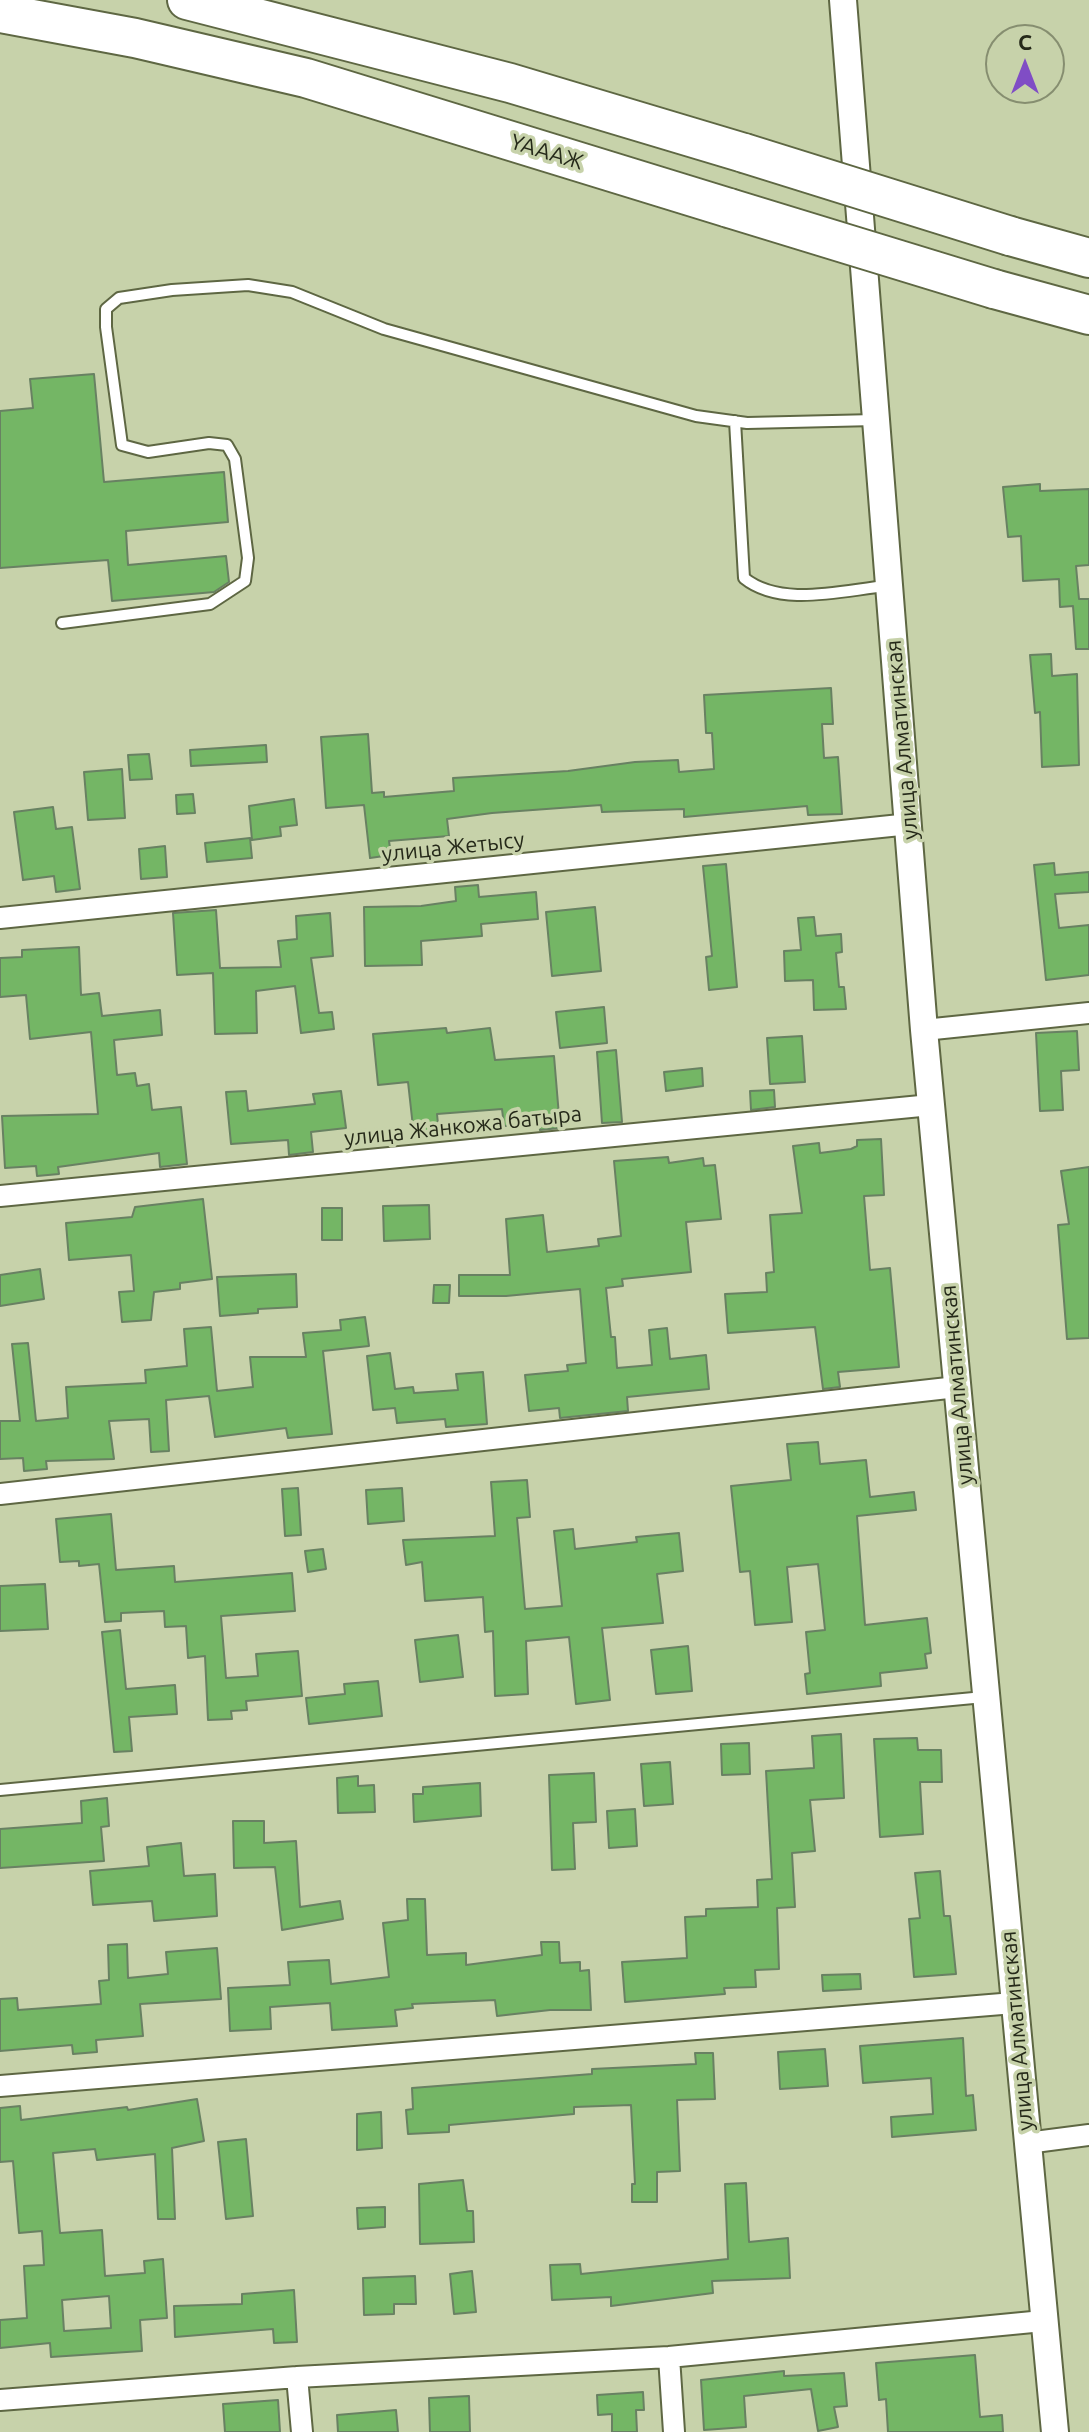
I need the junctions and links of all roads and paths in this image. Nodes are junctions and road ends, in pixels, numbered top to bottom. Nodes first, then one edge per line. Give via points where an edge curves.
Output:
1 (187, 0) edge
2 (843, 0) edge
3 (0, 13) edge
4 (1089, 258) edge
5 (1089, 315) edge
6 (875, 420) junction
7 (735, 421) junction
8 (887, 586) junction
9 (62, 623) dead end
10 (910, 824) junction
11 (0, 918) edge
12 (1089, 1013) edge
13 (924, 1030) junction
14 (931, 1105) junction
15 (0, 1196) edge
16 (957, 1387) junction
17 (0, 1494) edge
18 (986, 1697) junction
19 (0, 1790) edge
20 (1014, 2003) junction
21 (0, 2086) edge
22 (1089, 2135) edge
23 (1027, 2143) junction
24 (1043, 2321) junction
25 (669, 2357) junction
26 (297, 2377) junction
27 (0, 2400) edge
28 (302, 2432) edge
29 (674, 2432) edge
30 (1055, 2432) edge

1 - 4 highway, bridge via 496,79
2 - 6 street, улица Алматинская
3 - 5 highway, ҮАААЖ, bridge via 306,78
6 - 7 lane
6 - 8 street, улица Алматинская
7 - 8 lane via 744,578 759,590 782,595
7 - 9 lane via 696,416 384,329 292,292 248,285 119,298 106,309 106,327 122,445 148,452 227,445 239,488 248,558 245,581 210,604
8 - 10 street, улица Алматинская
10 - 11 street, улица Жетысу
10 - 13 street, улица Алматинская
12 - 13 street
13 - 14 street, улица Алматинская
14 - 15 street, улица Жанкожа батыра
14 - 16 street, улица Алматинская
16 - 17 street
16 - 18 street, улица Алматинская
18 - 19 lane
18 - 20 street, улица Алматинская
20 - 21 street
20 - 23 street, улица Алматинская
22 - 23 street
23 - 24 street, улица Алматинская
24 - 25 street
24 - 30 street, улица Алматинская
25 - 26 street
25 - 29 street
26 - 27 street
26 - 28 street

